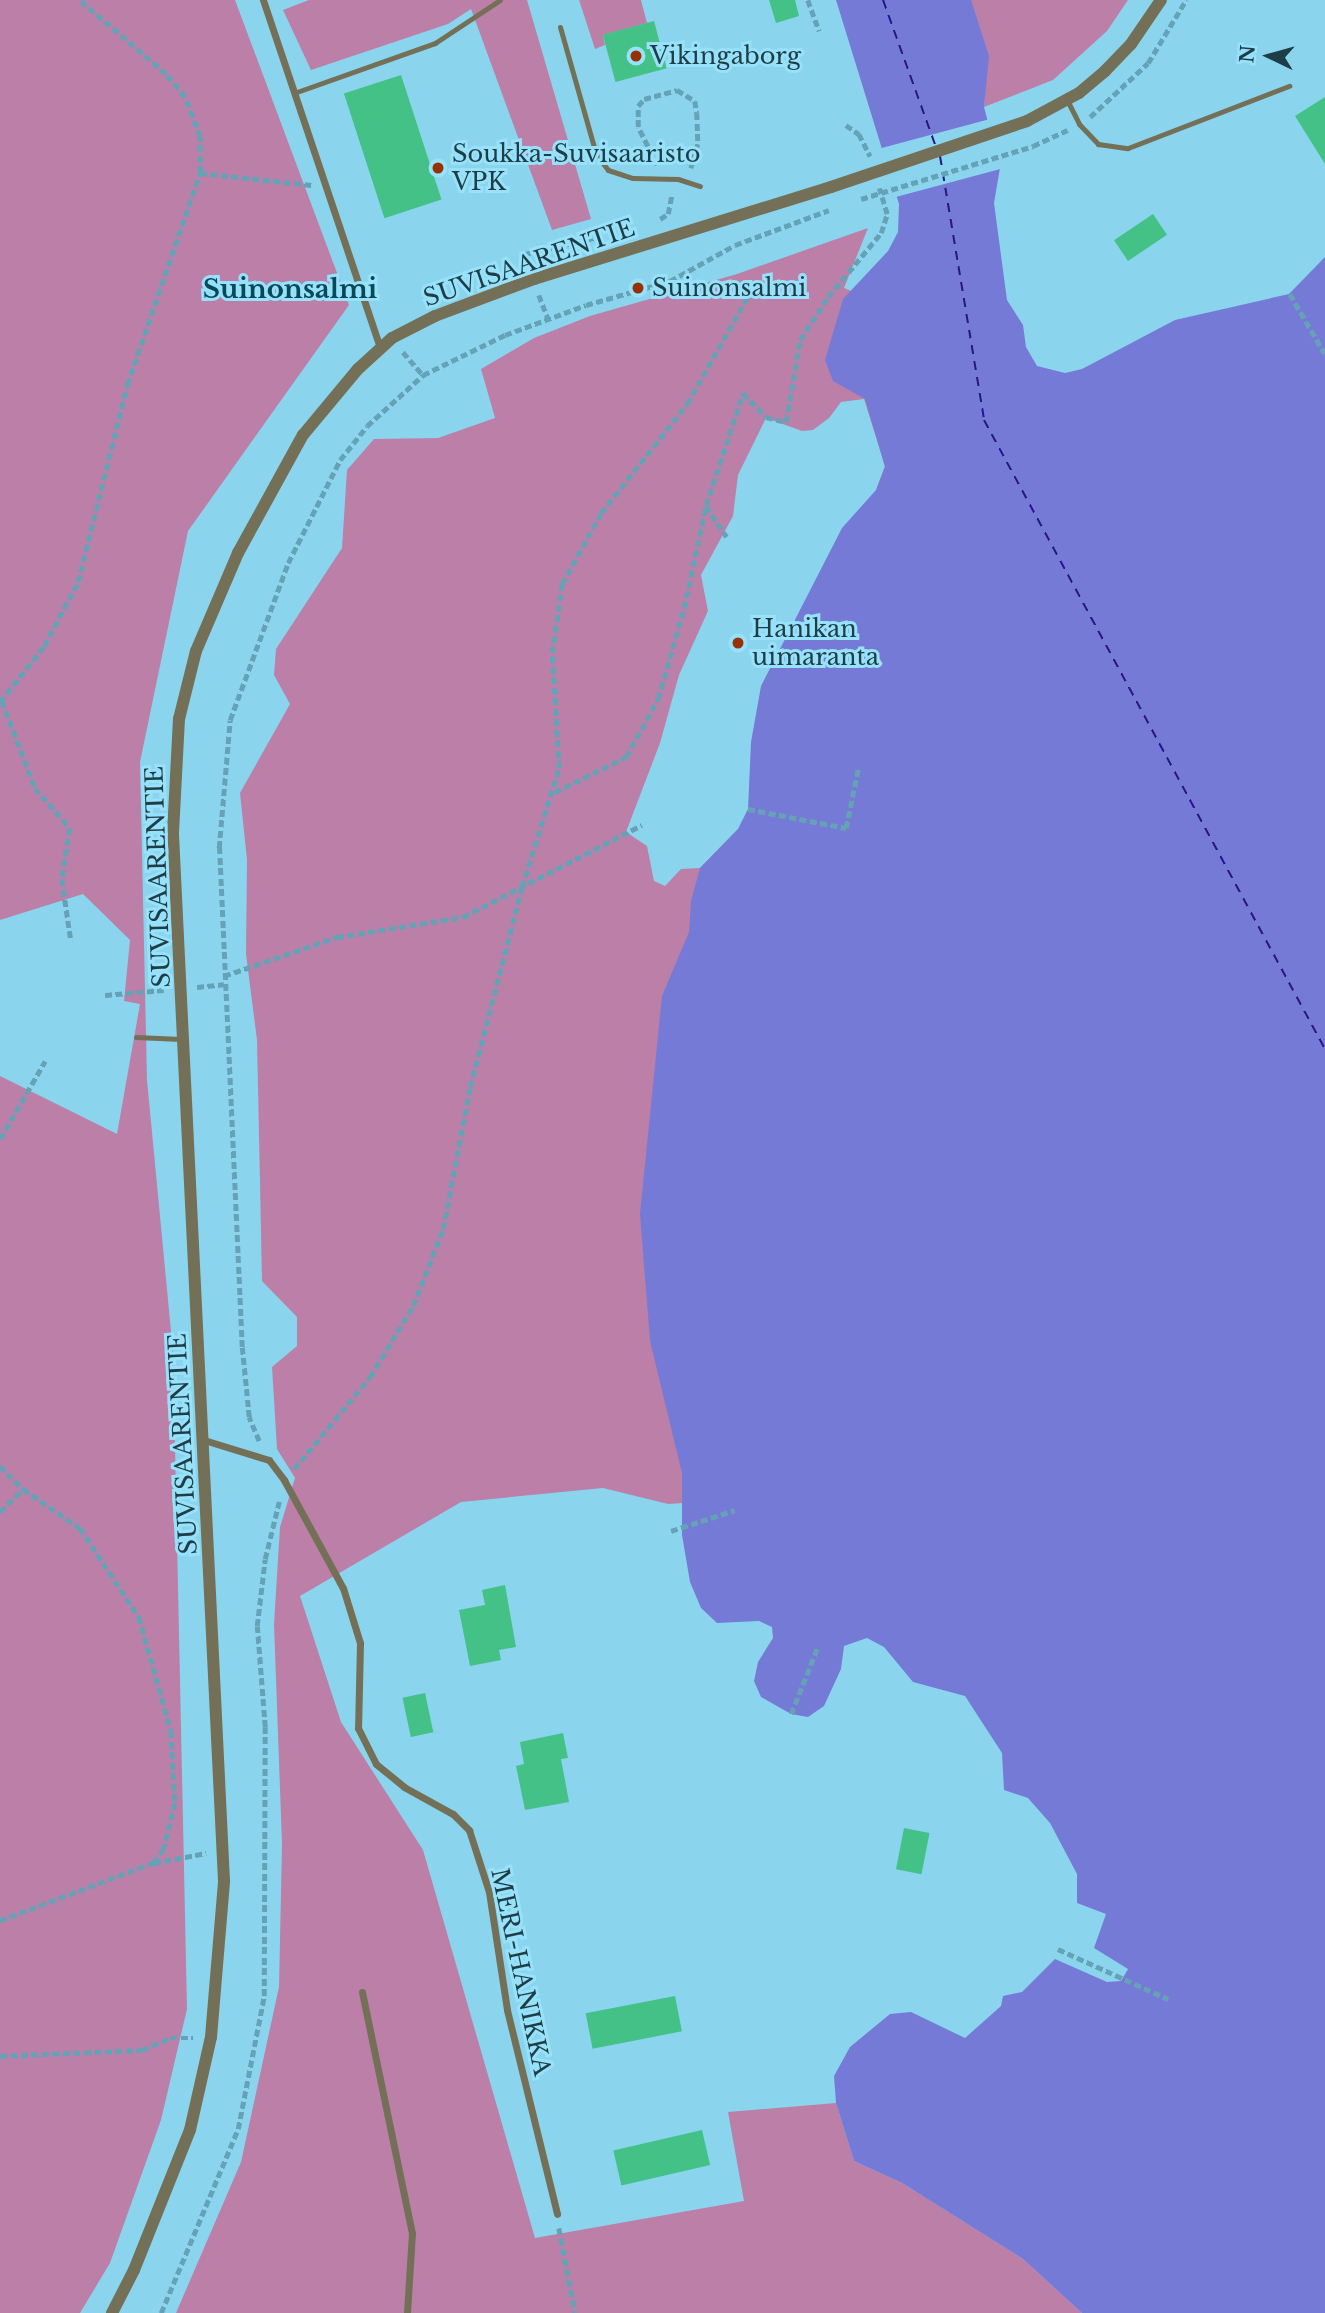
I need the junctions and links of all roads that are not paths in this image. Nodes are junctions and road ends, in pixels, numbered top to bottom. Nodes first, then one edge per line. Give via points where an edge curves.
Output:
1 (263, 0) edge
2 (500, 0) edge
3 (1161, 0) edge
4 (560, 27) dead end
5 (1289, 86) dead end
6 (293, 93) junction
7 (1067, 100) junction
8 (699, 186) dead end
9 (380, 347) junction
10 (136, 1037) dead end
11 (184, 1039) junction
12 (204, 1440) junction
13 (362, 1992) dead end
14 (557, 2214) road end
15 (111, 2313) edge
16 (407, 2313) edge

1 - 6 street
2 - 6 lane via 435,43
3 - 7 street, SUVISAARENTIE via 1131,44
4 - 8 lane via 596,153 608,170 633,178
5 - 7 lane via 1128,148 1098,144 1079,124
6 - 9 street
7 - 9 street, SUVISAARENTIE, bridge via 1027,121 831,187 534,279 435,316
9 - 11 street, SUVISAARENTIE via 303,435 238,553 196,651 179,719 173,793
10 - 11 lane
11 - 12 street, SUVISAARENTIE
12 - 14 street, MERI-HANIKKA via 269,1460 284,1480 343,1588 360,1643 358,1728 376,1764 404,1787 453,1814 468,1830 489,1892 507,2010
12 - 15 street, SUVISAARENTIE via 224,1849 220,1963 211,2037 178,2164
13 - 16 street via 412,2233

